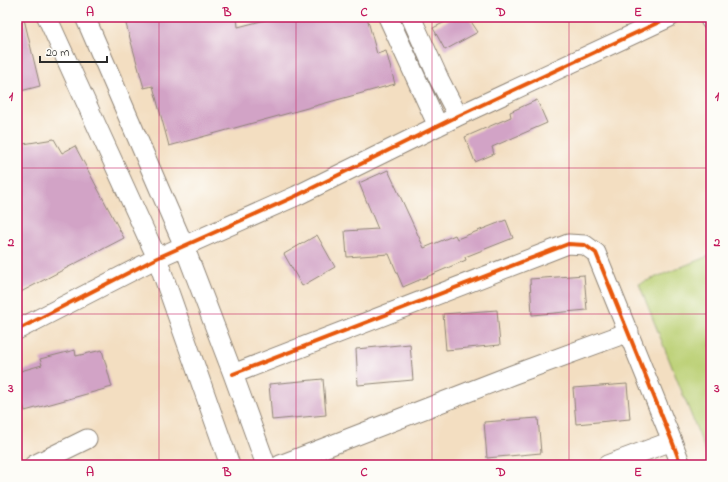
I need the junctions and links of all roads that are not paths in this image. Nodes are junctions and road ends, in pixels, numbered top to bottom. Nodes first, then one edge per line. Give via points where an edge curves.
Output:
1 (47, 17) edge
2 (85, 17) edge
3 (388, 17) edge
4 (411, 17) edge
5 (670, 17) edge
6 (709, 17) edge
7 (711, 22) edge
8 (458, 116) junction
9 (438, 126) junction
10 (184, 246) junction
11 (157, 258) junction
12 (17, 330) edge
13 (629, 332) junction
14 (234, 374) junction
15 (87, 439) dead end
16 (672, 440) junction
17 (34, 465) edge
18 (230, 465) edge
19 (266, 465) edge
20 (280, 465) edge
21 (607, 465) edge
22 (681, 465) edge

1 - 11 street
2 - 10 street
3 - 9 street
4 - 8 street
5 - 8 street
6 - 7 street
8 - 9 street
9 - 10 street via 296,196
10 - 11 street
10 - 14 street
11 - 12 street
11 - 18 street
13 - 14 street via 596,253 585,245 568,244
13 - 16 street
13 - 20 street
14 - 19 street
15 - 17 street
16 - 21 street
16 - 22 street

